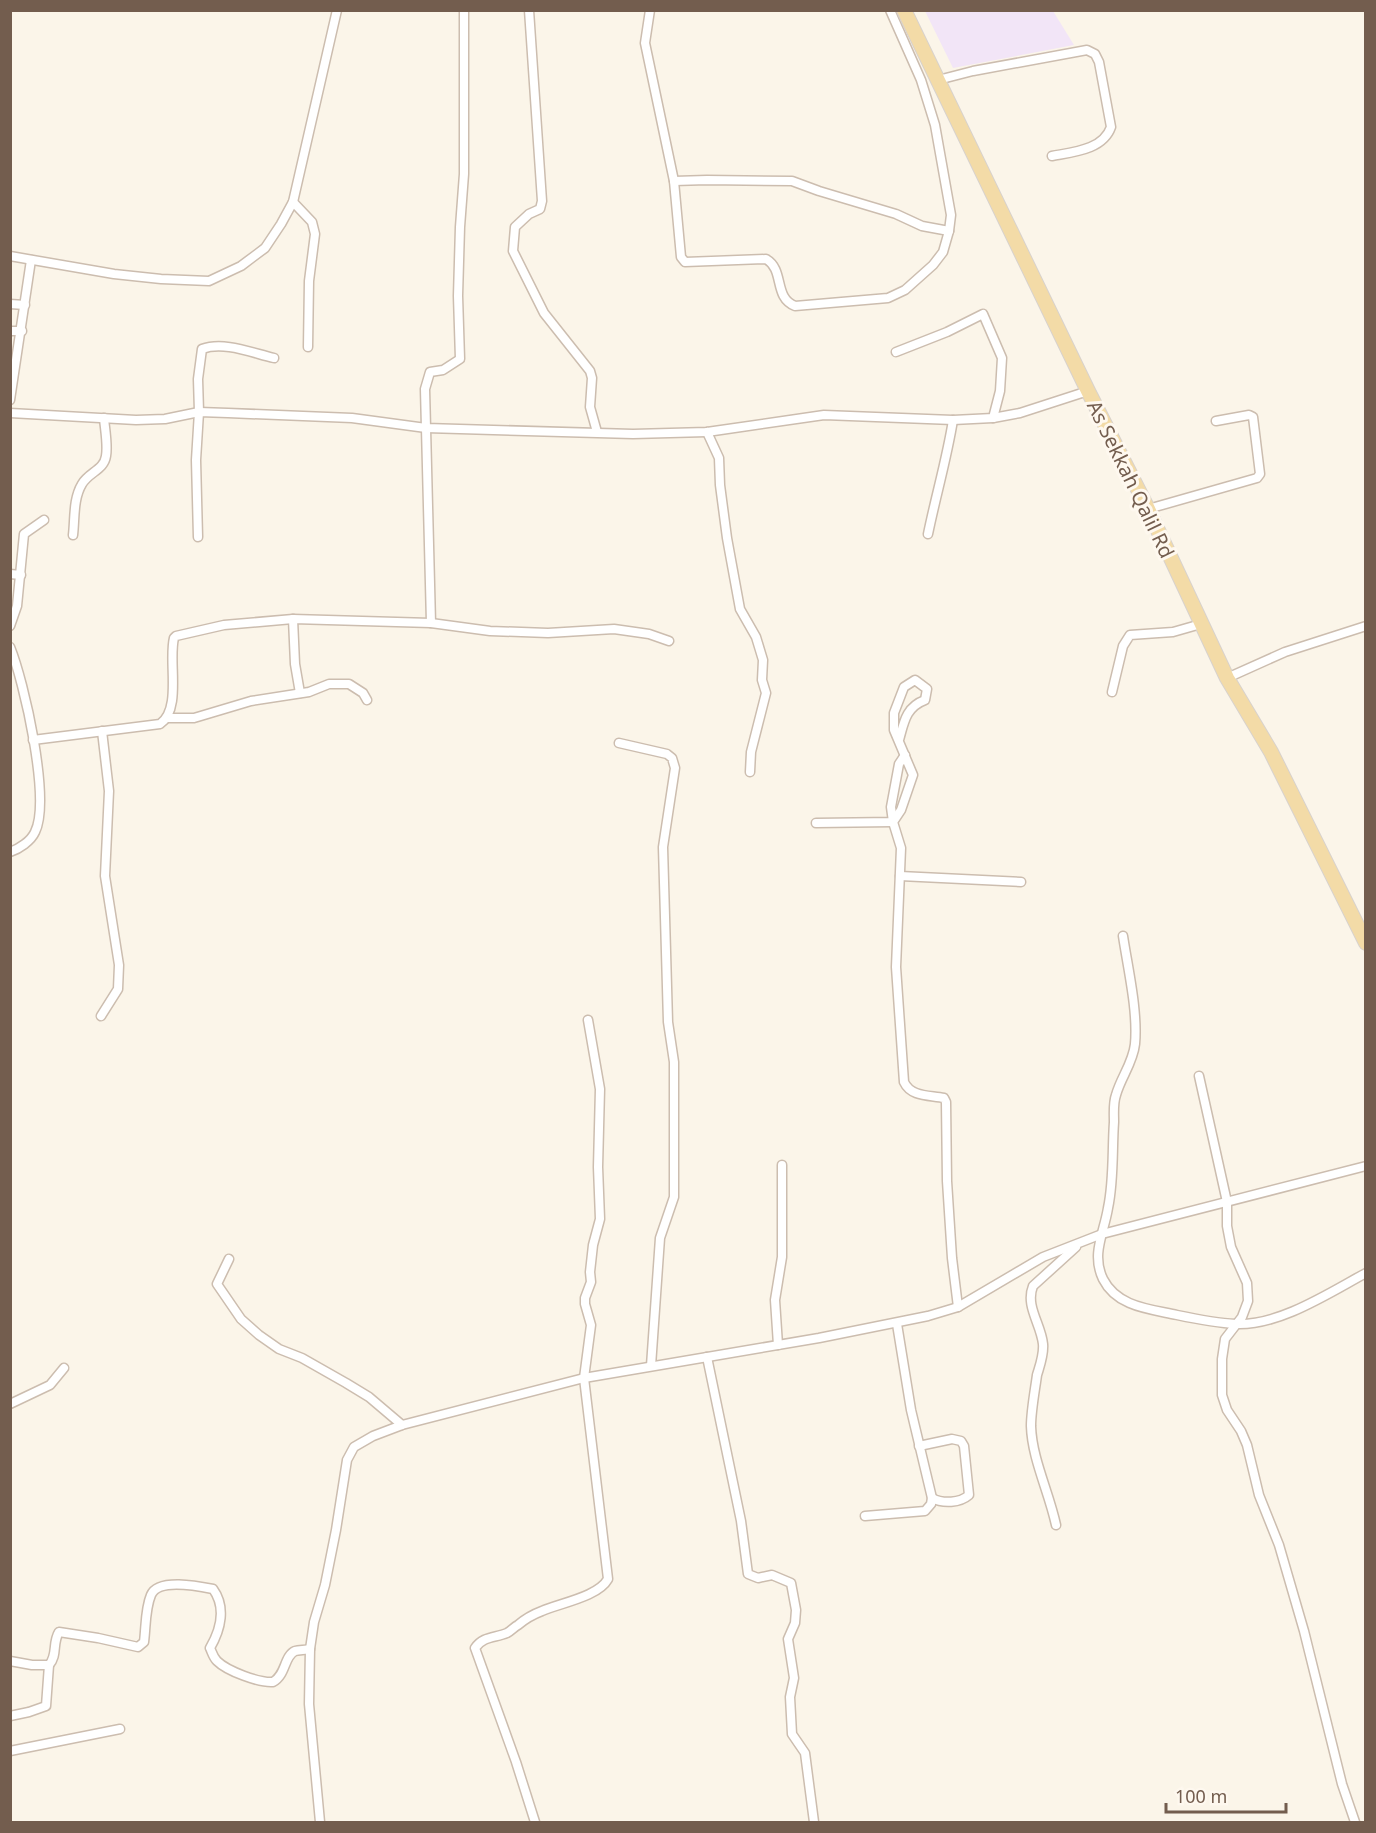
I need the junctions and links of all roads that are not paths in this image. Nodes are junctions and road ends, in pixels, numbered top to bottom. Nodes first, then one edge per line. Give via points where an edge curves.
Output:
1 (338, 10) edge
2 (464, 10) edge
3 (529, 10) edge
4 (650, 10) edge
5 (890, 10) edge
6 (904, 10) edge
7 (938, 80) junction
8 (1052, 156) dead end
9 (674, 181) junction
10 (293, 202) junction
11 (949, 231) junction
12 (10, 256) edge
13 (32, 260) junction
14 (10, 304) edge
15 (25, 305) junction
16 (10, 331) edge
17 (22, 331) junction
18 (308, 347) dead end
19 (896, 352) dead end
20 (274, 358) dead end
21 (1088, 391) junction
22 (10, 400) edge
23 (199, 412) junction
24 (10, 413) edge
25 (104, 418) junction
26 (993, 418) junction
27 (953, 420) junction
28 (1216, 422) dead end
29 (426, 428) junction
30 (597, 432) junction
31 (707, 432) junction
32 (1148, 509) junction
33 (44, 520) dead end
34 (928, 534) dead end
35 (73, 535) dead end
36 (198, 537) dead end
37 (10, 574) edge
38 (21, 575) junction
39 (293, 619) junction
40 (431, 623) junction
41 (1201, 624) junction
42 (10, 626) edge
43 (1365, 626) edge
44 (669, 641) dead end
45 (10, 647) edge
46 (1227, 678) junction
47 (1112, 692) dead end
48 (300, 693) junction
49 (367, 700) dead end
50 (167, 718) junction
51 (102, 731) junction
52 (33, 740) junction
53 (899, 740) junction
54 (619, 743) dead end
55 (905, 754) junction
56 (750, 772) dead end
57 (913, 775) junction
58 (896, 782) junction
59 (893, 822) junction
60 (816, 824) dead end
61 (10, 852) edge
62 (900, 876) junction
63 (1021, 882) dead end
64 (1123, 936) dead end
65 (1365, 943) edge
66 (101, 1016) dead end
67 (588, 1020) dead end
68 (1199, 1076) dead end
69 (782, 1165) dead end
70 (1365, 1166) edge
71 (1227, 1202) junction
72 (1102, 1234) junction
73 (1083, 1240) junction
74 (229, 1259) dead end
75 (1365, 1273) edge
76 (958, 1307) junction
77 (897, 1324) junction
78 (1236, 1324) junction
79 (778, 1345) junction
80 (708, 1357) junction
81 (651, 1366) junction
82 (63, 1368) dead end
83 (584, 1378) junction
84 (10, 1404) edge
85 (402, 1425) junction
86 (919, 1446) junction
87 (932, 1497) junction
88 (865, 1516) dead end
89 (1056, 1524) dead end
90 (310, 1649) junction
91 (10, 1661) edge
92 (49, 1665) junction
93 (10, 1716) edge
94 (120, 1729) dead end
95 (10, 1751) edge
96 (320, 1822) edge
97 (535, 1822) edge
98 (814, 1822) edge
99 (1355, 1822) edge

1 - 10 street
2 - 29 street via 460,359 443,370 430,372 425,389
3 - 30 street via 542,201 540,208 515,227 513,250 544,313 590,371 591,407
4 - 9 street via 645,43
5 - 11 street via 921,80 935,125 951,214
6 - 7 main road, As Sekkah Qalil Rd
7 - 8 street via 1087,50 1095,54 1111,127 1092,147
7 - 21 main road, As Sekkah Qalil Rd
9 - 11 street via 792,181 896,214 921,226
9 - 11 street via 681,257 685,262 766,259 776,270 782,295 795,306 888,298 906,290 943,252
10 - 13 street via 265,248 241,266 209,281 114,274
10 - 18 street via 312,222 315,234 309,281
12 - 13 street
13 - 15 street
14 - 15 street
15 - 17 street
16 - 17 street
17 - 22 street
19 - 26 street via 983,314 1002,358
20 - 23 street via 214,346 202,350
21 - 26 street
21 - 32 main road, As Sekkah Qalil Rd
23 - 25 street via 165,419
23 - 29 street via 351,418
23 - 36 street
24 - 25 street
25 - 35 street via 106,455 99,470 90,473 82,483 76,497
26 - 27 street
27 - 31 street via 825,415
27 - 34 street
28 - 32 street via 1252,417 1260,474 1257,478
29 - 30 street
29 - 40 street
30 - 31 street
31 - 56 street via 719,458 740,609 763,660 766,693
32 - 41 main road, As Sekkah Qalil Rd
33 - 38 street via 24,534
37 - 38 street
38 - 42 street
39 - 40 street
39 - 48 street
39 - 50 street via 224,625 176,636 172,642 172,698
40 - 44 street via 525,633 614,629
41 - 46 main road, As Sekkah Qalil Rd
41 - 47 street via 1173,632 1130,635 1122,646
43 - 46 street via 1285,652
45 - 52 street
46 - 65 main road, As Sekkah Qalil Rd via 1271,752
48 - 49 street via 339,683 358,688
48 - 50 street via 251,701 194,718
50 - 51 street via 156,726
51 - 52 street
51 - 66 street via 110,791 105,876 119,965 118,988
52 - 61 street via 40,793 35,832 24,845
53 - 53 street via 894,730 894,713 904,687 915,680 927,689 925,700 915,703 906,716
53 - 55 street
54 - 81 street via 667,754 675,768 663,847 668,1022 674,1062 674,1197 660,1238
55 - 57 street
55 - 58 street
57 - 58 street
57 - 59 street
58 - 59 street via 891,807
59 - 60 street
59 - 62 street via 901,849
62 - 63 street
62 - 76 street via 896,967 902,1072 913,1093 944,1098 946,1102 950,1225
64 - 72 street via 1135,1042 1116,1095 1111,1185
67 - 83 street via 600,1089 600,1219 585,1298 591,1325
68 - 71 street
69 - 79 street via 782,1257 775,1300
70 - 71 street
71 - 72 street
71 - 78 street via 1231,1247 1247,1283 1248,1301
72 - 73 street
72 - 78 street via 1098,1267 1112,1292 1123,1301
73 - 76 street via 1044,1257
73 - 89 street via 1030,1292 1043,1351 1031,1428
74 - 85 street via 217,1284 241,1319 279,1349 369,1397
75 - 78 street via 1297,1309 1258,1322
76 - 77 street
77 - 79 street
77 - 86 street
78 - 99 street via 1225,1339 1222,1395 1242,1431 1259,1495 1279,1545
79 - 80 street
80 - 81 street
80 - 98 street via 748,1574 758,1578 772,1575 791,1582 796,1602 795,1623 788,1639 794,1678 790,1697 792,1734 805,1753
81 - 83 street
82 - 84 street via 50,1385
83 - 85 street
83 - 97 street via 608,1579 601,1588 541,1611 508,1633 489,1637 475,1648
85 - 90 street via 354,1447 347,1460
86 - 87 street
86 - 87 street via 952,1439 964,1446 969,1495 944,1502
87 - 88 street via 925,1511
90 - 92 street via 290,1656 282,1675 273,1682 254,1680 214,1657 210,1648 222,1615 219,1597 213,1589 167,1586 156,1589 150,1597 141,1645 134,1647 59,1632
90 - 96 street via 309,1704
91 - 92 street
92 - 93 street via 46,1706
94 - 95 street

